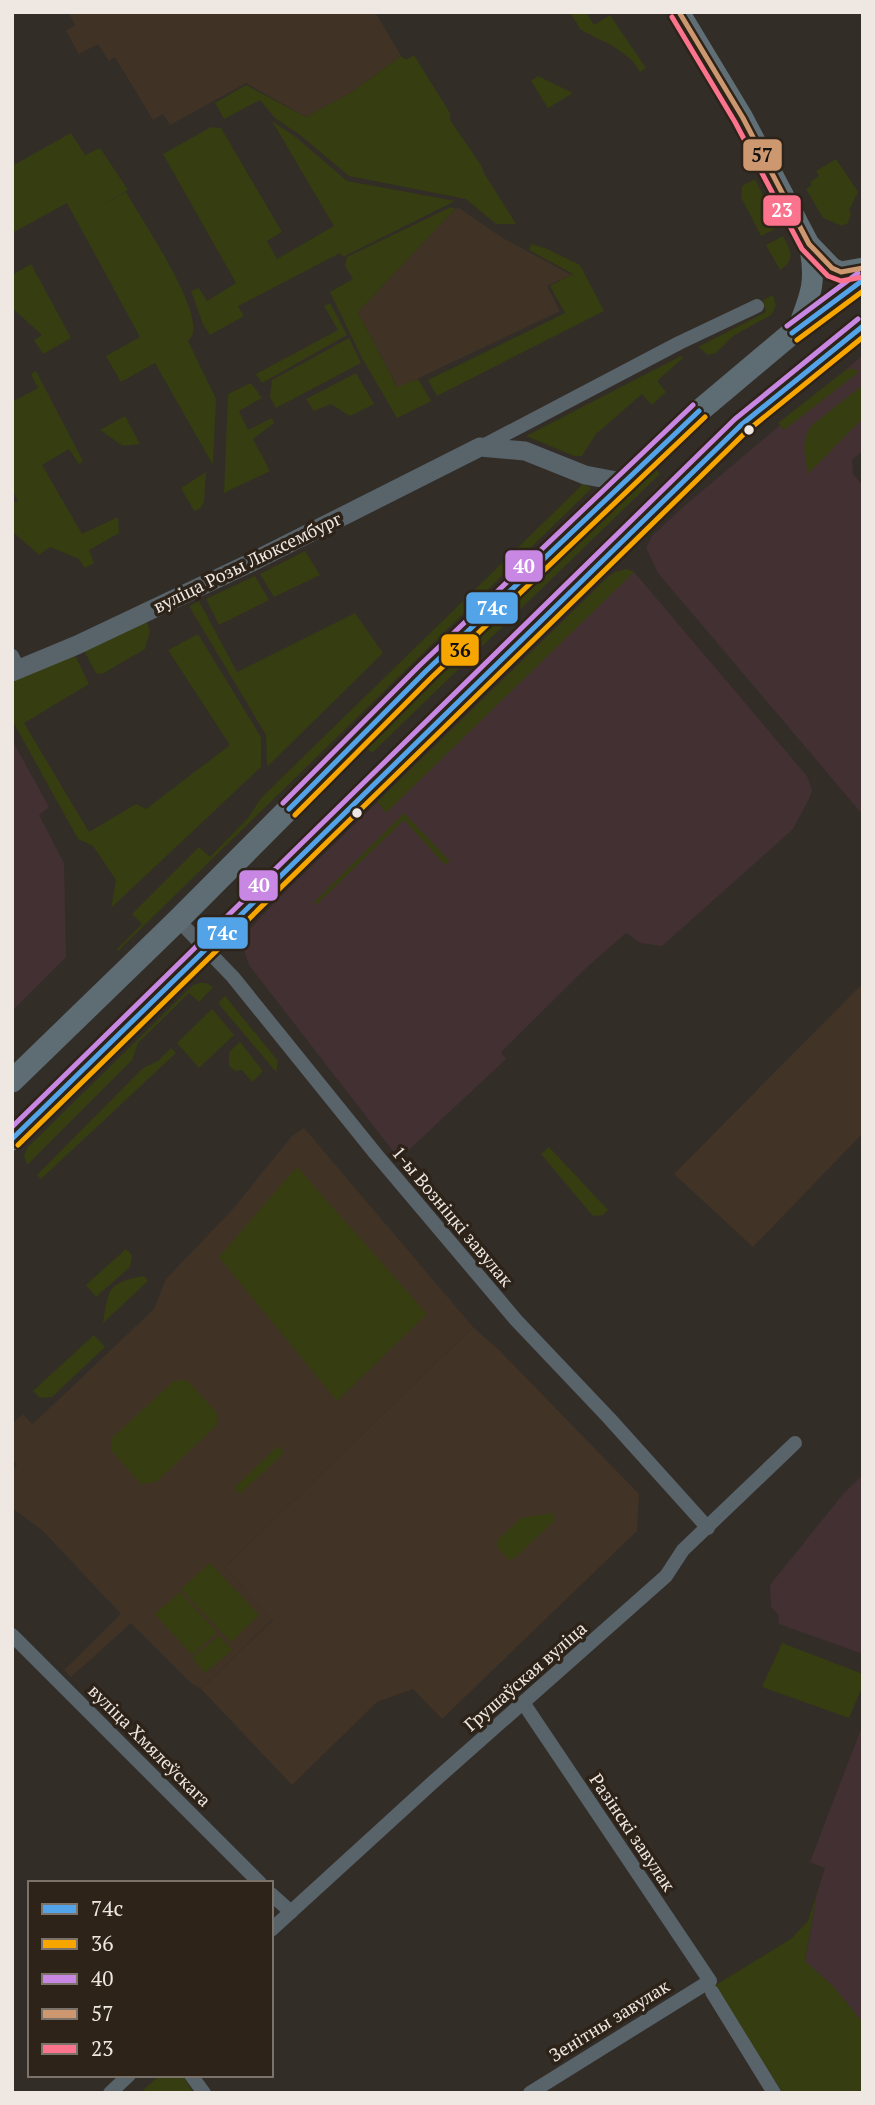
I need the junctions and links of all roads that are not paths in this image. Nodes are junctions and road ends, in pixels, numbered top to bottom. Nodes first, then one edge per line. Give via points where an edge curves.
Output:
1 (679, 12) edge
2 (809, 244) junction
3 (863, 268) edge
4 (863, 280) edge
5 (757, 306) dead end
6 (863, 326) edge
7 (798, 328) junction
8 (523, 425) junction
9 (480, 447) junction
10 (525, 451) junction
11 (622, 482) junction
12 (15, 666) edge
13 (178, 920) junction
14 (206, 948) junction
15 (12, 1081) edge
16 (12, 1139) edge
17 (795, 1443) dead end
18 (708, 1528) junction
19 (12, 1635) edge
20 (524, 1704) junction
21 (258, 1881) edge
22 (273, 1896) edge
23 (291, 1912) junction
24 (273, 1928) edge
25 (711, 1987) junction
26 (127, 2077) edge
27 (192, 2077) edge
28 (110, 2093) edge
29 (204, 2093) edge
30 (530, 2093) edge
31 (774, 2093) edge

1 - 2 main road via 743,118
2 - 3 main road via 841,272
2 - 7 main road via 813,285
4 - 7 main road
5 - 8 street, вуліца Розы Люксембург
6 - 14 main road via 741,425
7 - 11 main road
8 - 9 street, вуліца Розы Люксембург
8 - 10 street via 518,435
9 - 10 street
9 - 12 street, вуліца Розы Люксембург via 250,563
10 - 11 street via 585,475
11 - 13 main road
13 - 14 street, 1-ы Возніцкі завулак
13 - 15 main road
14 - 16 main road
14 - 18 street, 1-ы Возніцкі завулак via 516,1320
17 - 18 street, Грушаўская вуліца
18 - 20 street, Грушаўская вуліца via 683,1550 666,1576
19 - 21 street, вуліца Хмялеўскага
20 - 23 street, Грушаўская вуліца
20 - 25 street, Разінскі завулак
22 - 23 street
23 - 24 street, Грушаўская вуліца
25 - 30 street, Зенітны завулак
25 - 31 street, Разінскі завулак
26 - 28 street
27 - 29 street

